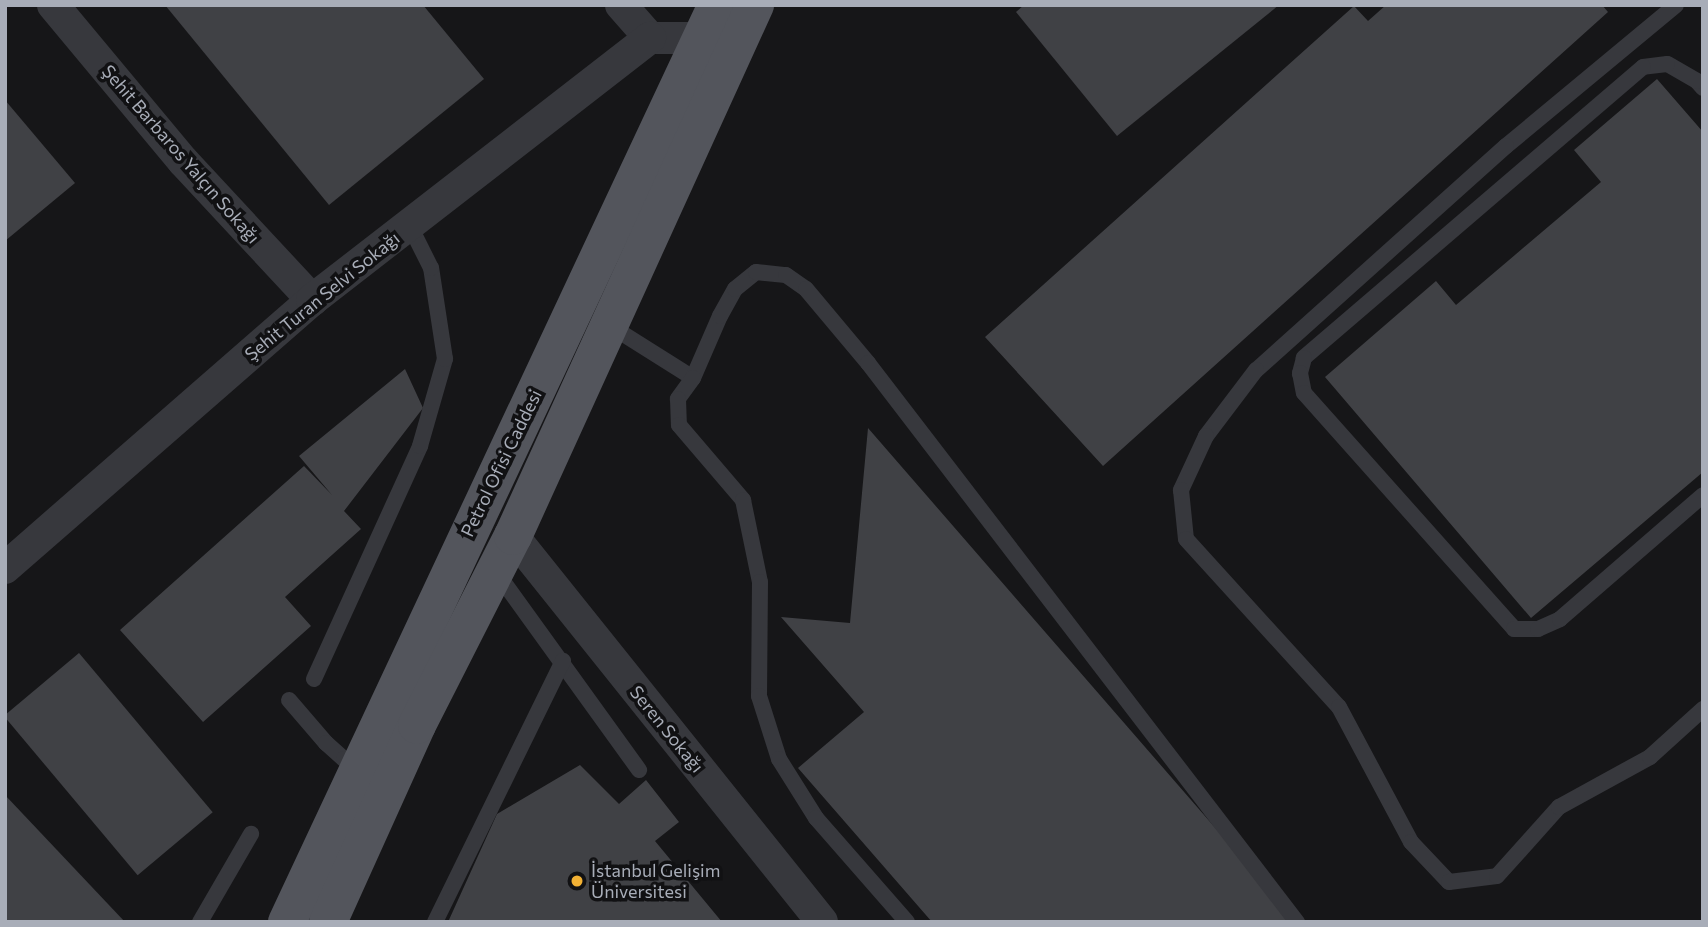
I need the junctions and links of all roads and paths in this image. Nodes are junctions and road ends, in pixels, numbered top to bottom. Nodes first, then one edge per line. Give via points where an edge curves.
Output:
1 (53, 5) edge
2 (621, 5) edge
3 (1676, 5) edge
4 (753, 16) edge
5 (710, 21) edge
6 (650, 38) junction
7 (1703, 88) edge
8 (409, 224) junction
9 (312, 300) junction
10 (609, 325) junction
11 (693, 378) junction
12 (1703, 495) edge
13 (513, 536) junction
14 (5, 568) edge
15 (495, 571) junction
16 (563, 661) junction
17 (314, 679) dead end
18 (289, 701) dead end
19 (1703, 709) edge
20 (359, 767) junction
21 (639, 770) dead end
22 (251, 834) dead end
23 (200, 922) edge
24 (287, 922) edge
25 (328, 922) edge
26 (435, 922) edge
27 (822, 922) edge
28 (907, 922) edge
29 (1297, 922) edge

1 - 9 street, Şehit Barbaros Yalçın Sokağı via 183,161
2 - 6 street
3 - 19 lane via 1506,146 1256,370 1206,436 1181,490 1186,539 1339,708 1411,842 1450,882 1497,876 1559,807 1650,757
4 - 10 main road
5 - 6 street
5 - 20 main road, Petrol Ofisi Caddesi
6 - 8 street, Şehit Turan Selvi Sokağı
7 - 12 lane via 1667,64 1643,67 1304,358 1300,373 1304,393 1514,629 1538,629 1560,619
8 - 9 street, Şehit Turan Selvi Sokağı
8 - 17 lane via 431,268 445,359 420,446
9 - 14 street, Şehit Turan Selvi Sokağı
10 - 11 lane
10 - 13 main road
11 - 28 lane via 678,399 679,425 743,500 760,582 759,696 779,760 817,818
11 - 29 lane via 735,289 756,272 786,275 806,289 868,363
13 - 15 main road
13 - 27 street, Seren Sokağı
15 - 16 lane
15 - 25 main road via 417,725
16 - 21 lane
16 - 26 lane
18 - 20 lane via 344,760
20 - 24 main road, Petrol Ofisi Caddesi
22 - 23 lane

